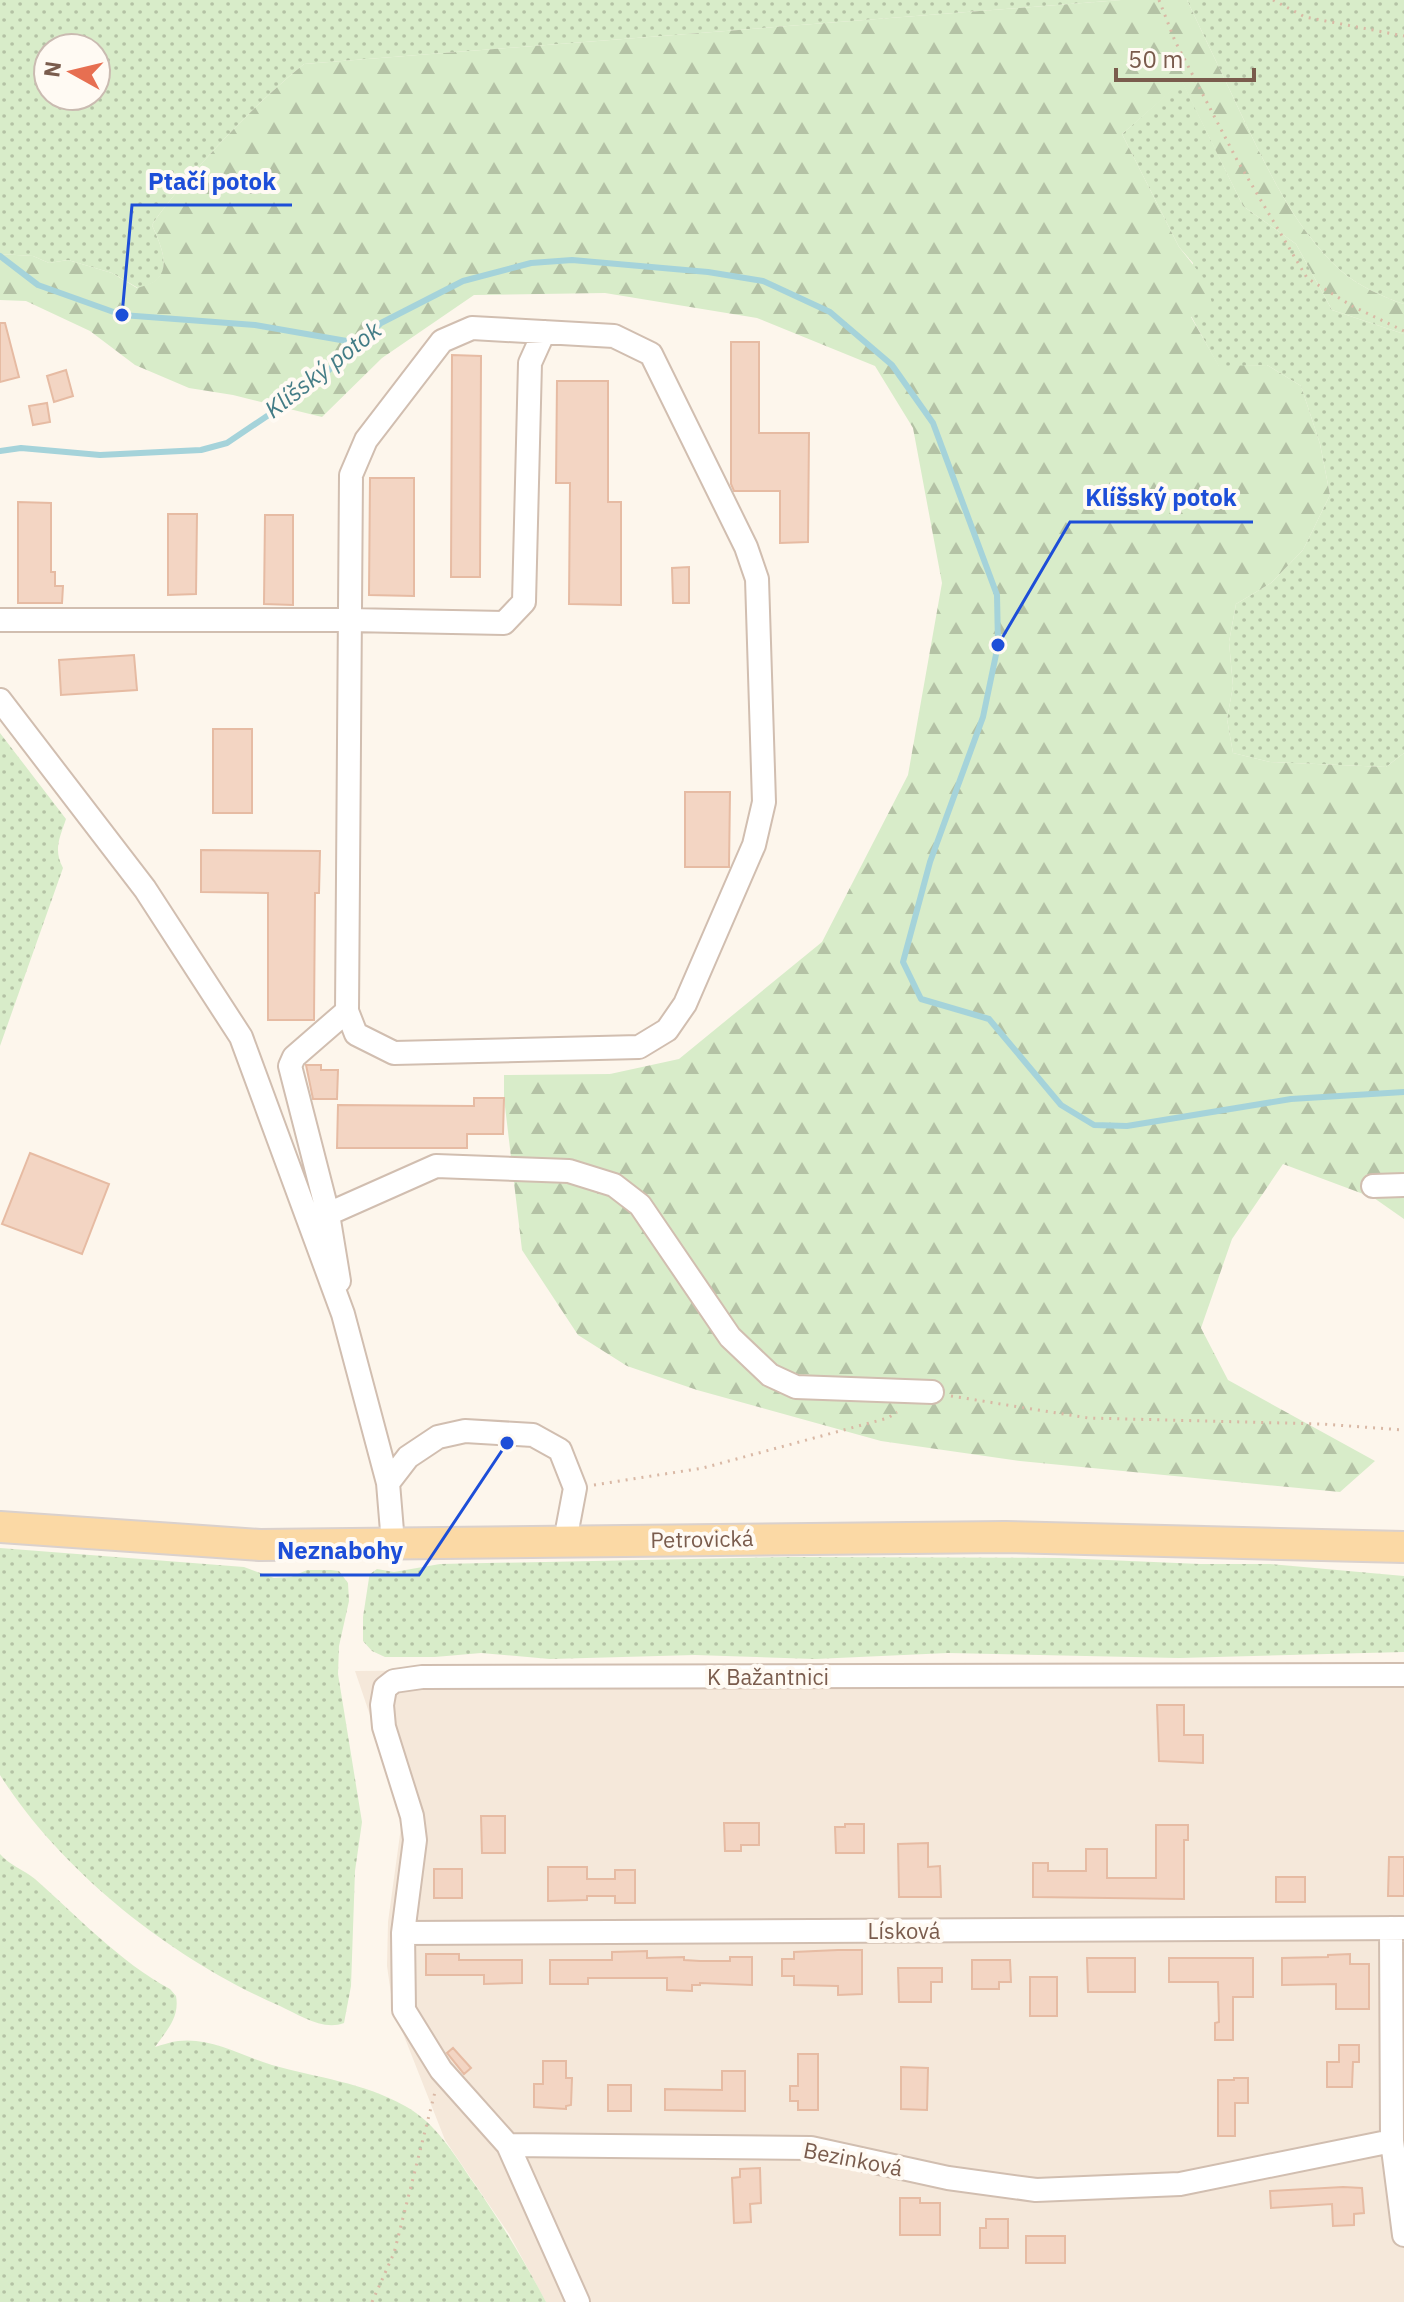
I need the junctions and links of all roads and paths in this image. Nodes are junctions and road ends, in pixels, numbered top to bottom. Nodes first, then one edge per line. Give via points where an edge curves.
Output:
1 (1159, 0) edge
2 (1273, 0) edge
3 (1404, 36) edge
4 (1404, 331) edge
5 (544, 332) junction
6 (0, 620) edge
7 (349, 620) junction
8 (0, 700) edge
9 (347, 1011) junction
10 (1404, 1185) edge
11 (1373, 1186) dead end
12 (328, 1214) junction
13 (343, 1314) junction
14 (932, 1392) joint
15 (899, 1411) dead end
16 (1404, 1430) edge
17 (388, 1483) junction
18 (575, 1488) junction
19 (0, 1527) edge
20 (565, 1541) junction
21 (393, 1543) junction
22 (1404, 1547) edge
23 (1404, 1675) edge
24 (1398, 1928) edge
25 (403, 1933) junction
26 (441, 2070) junction
27 (1392, 2141) junction
28 (508, 2145) junction
29 (1404, 2235) edge
30 (372, 2302) edge
31 (578, 2302) edge

1 - 4 path via 1237,160 1307,278
2 - 3 path via 1305,17
5 - 7 street via 472,328 442,341 366,440 351,475
5 - 7 street via 530,363 524,602 504,623
5 - 9 street via 614,336 651,354 746,547 757,579 764,802 754,845 685,1004 667,1030 639,1047 394,1053 356,1034
6 - 7 street
7 - 9 street
8 - 13 street via 145,889 241,1037
9 - 12 street via 290,1066
10 - 11 street
12 - 13 street
12 - 14 street via 436,1166 569,1171 614,1185 640,1205 730,1337 770,1375 796,1387
13 - 17 street
14 - 16 path via 1088,1418
15 - 18 path via 703,1468
17 - 18 street via 408,1457 438,1437 502,1431 533,1435 560,1450
17 - 21 street
18 - 20 street
19 - 21 main road, Petrovická via 260,1545
20 - 21 main road, Petrovická
20 - 22 main road, Petrovická via 1005,1537
23 - 25 street, K Bažantnici via 394,1681 384,1692 384,1727 415,1840
24 - 25 street, Lísková
24 - 27 street
25 - 26 street via 404,2010
26 - 28 street
26 - 30 path via 394,2253
27 - 28 street, Bezinková via 1180,2184 1036,2190 948,2178 811,2148
27 - 29 street
28 - 31 street

